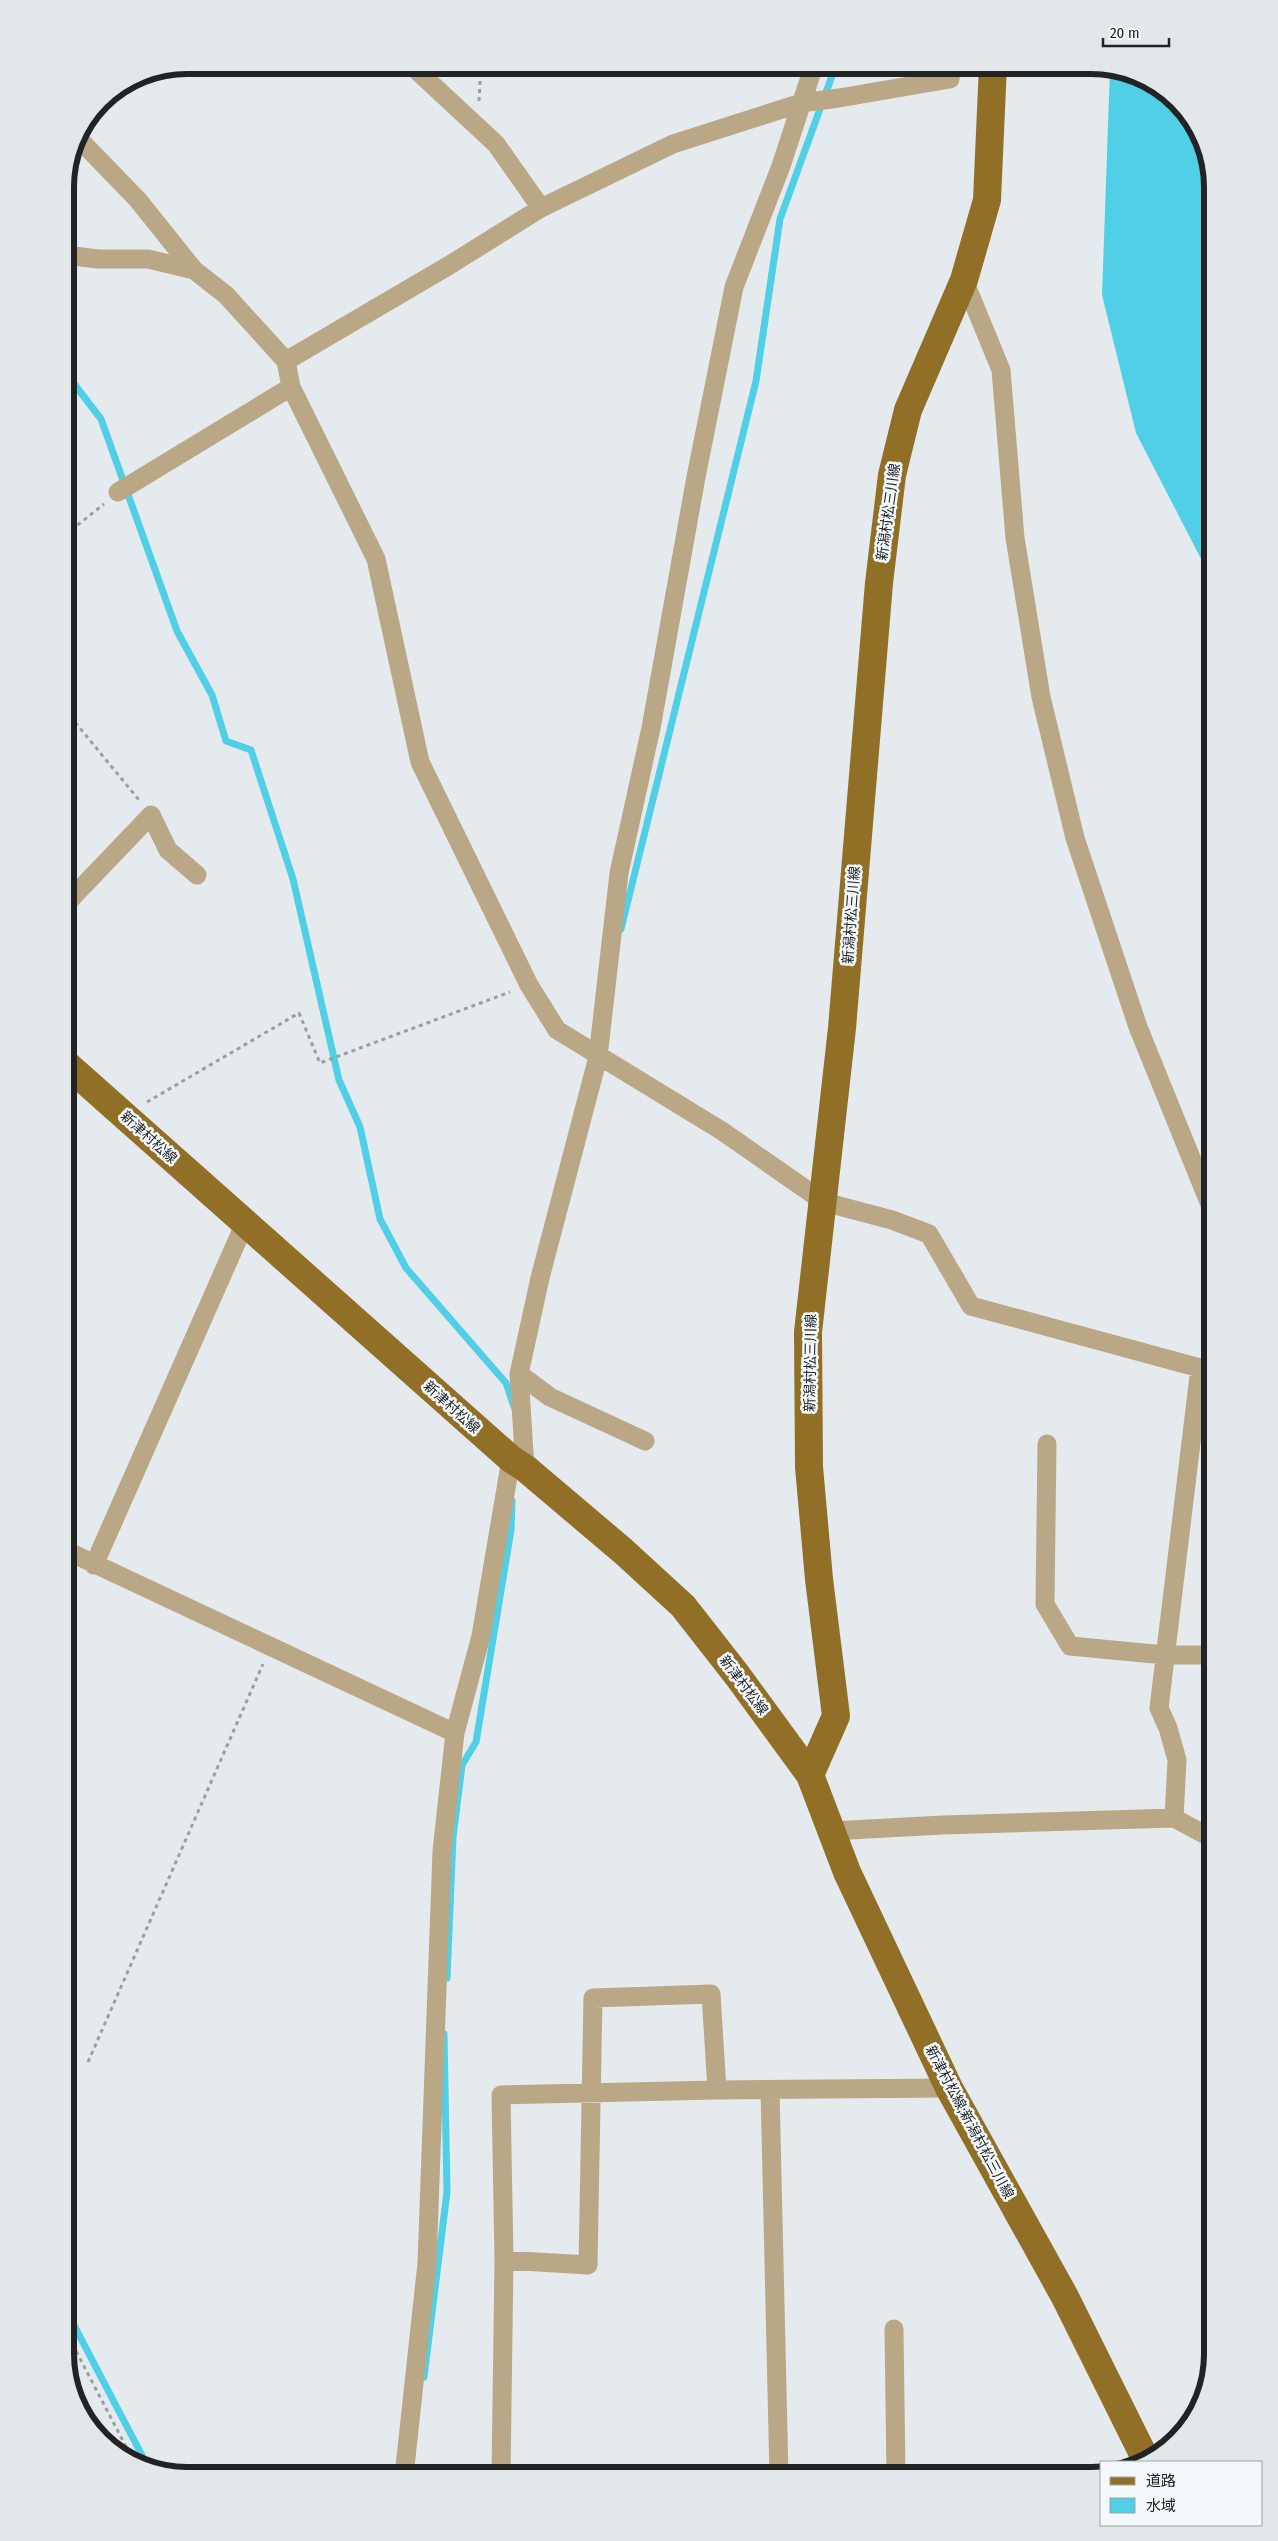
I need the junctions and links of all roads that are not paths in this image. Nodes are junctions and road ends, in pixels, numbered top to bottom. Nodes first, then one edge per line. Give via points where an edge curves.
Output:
1 (421, 74) edge
2 (811, 74) edge
3 (951, 74) edge
4 (993, 74) edge
5 (801, 102) junction
6 (83, 143) edge
7 (541, 208) junction
8 (74, 255) edge
9 (194, 270) junction
10 (964, 280) junction
11 (286, 361) junction
12 (291, 387) junction
13 (118, 492) road end
14 (197, 875) dead end
15 (74, 896) edge
16 (598, 1057) junction
17 (74, 1071) edge
18 (1204, 1190) edge
19 (824, 1202) junction
20 (245, 1223) junction
21 (519, 1374) junction
22 (645, 1441) dead end
23 (1047, 1444) dead end
24 (518, 1463) junction
25 (74, 1555) edge
26 (94, 1565) junction
27 (1164, 1655) junction
28 (1204, 1655) edge
29 (455, 1733) junction
30 (810, 1776) junction
31 (1174, 1818) junction
32 (832, 1830) junction
33 (1204, 1834) edge
34 (949, 2088) junction
35 (717, 2090) junction
36 (770, 2090) junction
37 (592, 2093) junction
38 (504, 2260) junction
39 (894, 2329) dead end
40 (1143, 2454) edge
41 (405, 2467) edge
42 (501, 2467) edge
43 (779, 2467) edge
44 (896, 2467) edge

1 - 7 street via 496,144
2 - 5 street
3 - 5 street via 950,79
4 - 10 main road, 新潟村松三川線 via 987,200
5 - 7 street via 672,144
5 - 16 street via 781,166 734,287 696,476 652,728 619,873
6 - 9 street via 138,200
7 - 11 street
8 - 9 street via 148,259
9 - 11 street via 226,295
10 - 18 street via 1001,370 1015,538 1041,697 1075,838 1138,1027
10 - 19 main road, 新潟村松三川線 via 908,410 892,475 879,583 842,1028
11 - 12 street
12 - 13 street
12 - 16 street via 376,559 420,762 529,985 557,1030
14 - 15 street via 168,850 150,815
16 - 19 street via 722,1131
16 - 21 street via 540,1278
17 - 20 main road, 新津村松線
19 - 27 street via 892,1220 929,1234 971,1306 1200,1368
19 - 30 main road, 新潟村松三川線 via 808,1332 810,1467 819,1578 836,1716
20 - 24 main road, 新津村松線
20 - 26 street
21 - 22 street via 550,1397
21 - 24 street
23 - 27 street via 1045,1604 1070,1646
24 - 29 street via 481,1636
24 - 30 main road, 新津村松線 via 623,1551 682,1606
25 - 26 street
26 - 29 street
27 - 28 street
27 - 31 street via 1159,1708 1177,1760
29 - 41 street via 442,1851 427,2263
30 - 32 main road, 新津村松線;新潟村松三川線
31 - 32 street
31 - 33 street
32 - 34 main road, 新津村松線;新潟村松三川線 via 847,1872
34 - 36 street
34 - 40 main road, 新津村松線;新潟村松三川線 via 1066,2297
35 - 36 street
35 - 37 street
35 - 37 street via 711,1994 593,1998
36 - 43 street
37 - 38 street via 501,2095
37 - 38 street via 588,2265
38 - 42 street
39 - 44 street

